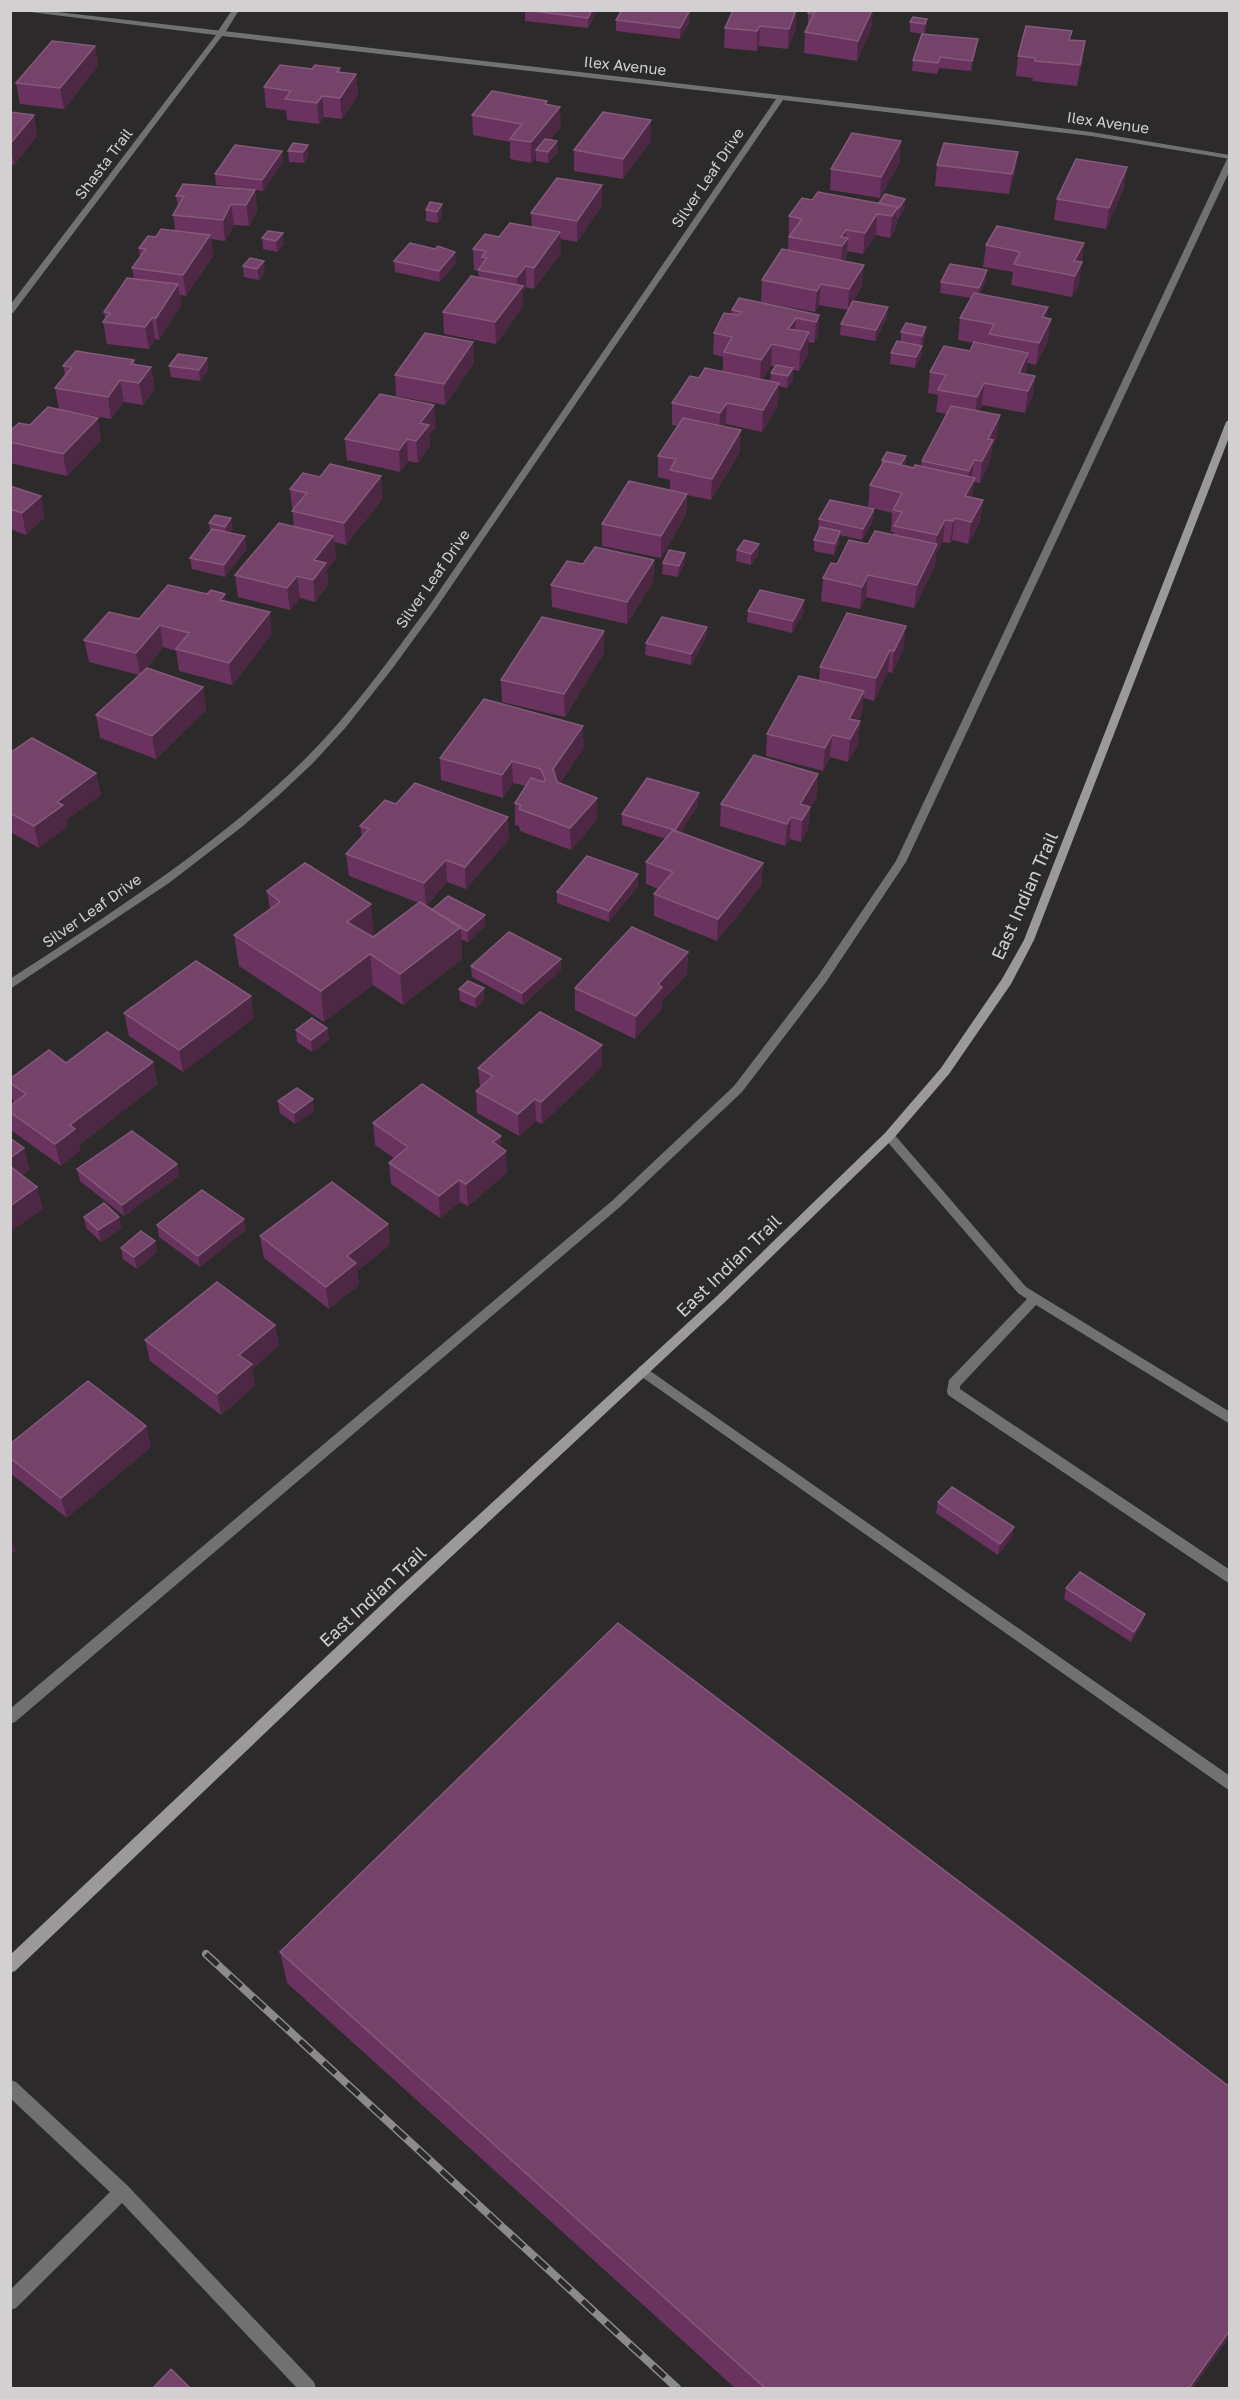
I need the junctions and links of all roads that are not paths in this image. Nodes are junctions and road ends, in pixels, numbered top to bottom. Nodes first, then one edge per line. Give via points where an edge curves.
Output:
1 (17, 10) edge
2 (236, 10) edge
3 (220, 34) junction
4 (782, 97) junction
5 (1230, 159) edge
6 (10, 311) edge
7 (1230, 422) edge
8 (10, 985) edge
9 (890, 1136) junction
10 (1035, 1298) junction
11 (643, 1371) junction
12 (1230, 1419) edge
13 (1230, 1578) edge
14 (10, 1718) edge
15 (1230, 1785) edge
16 (10, 1966) edge
17 (10, 2087) edge
18 (122, 2192) junction
19 (10, 2302) edge
20 (308, 2388) edge

1 - 3 street, Ilex Avenue
2 - 3 street, Shasta Trail
3 - 4 street, Ilex Avenue
3 - 6 street, Shasta Trail
4 - 5 street, Ilex Avenue via 1091,134
4 - 8 street, Silver Leaf Drive via 373,689 310,760 268,800 207,848
5 - 14 street via 901,862 822,979 738,1089 617,1203
7 - 9 main road, East Indian Trail via 1029,940 1007,981 945,1071
9 - 10 street via 1022,1290
9 - 11 main road, East Indian Trail
10 - 12 street
10 - 13 street via 954,1384 953,1391
11 - 15 street
11 - 16 main road, East Indian Trail
17 - 18 street
18 - 19 street
18 - 20 street

